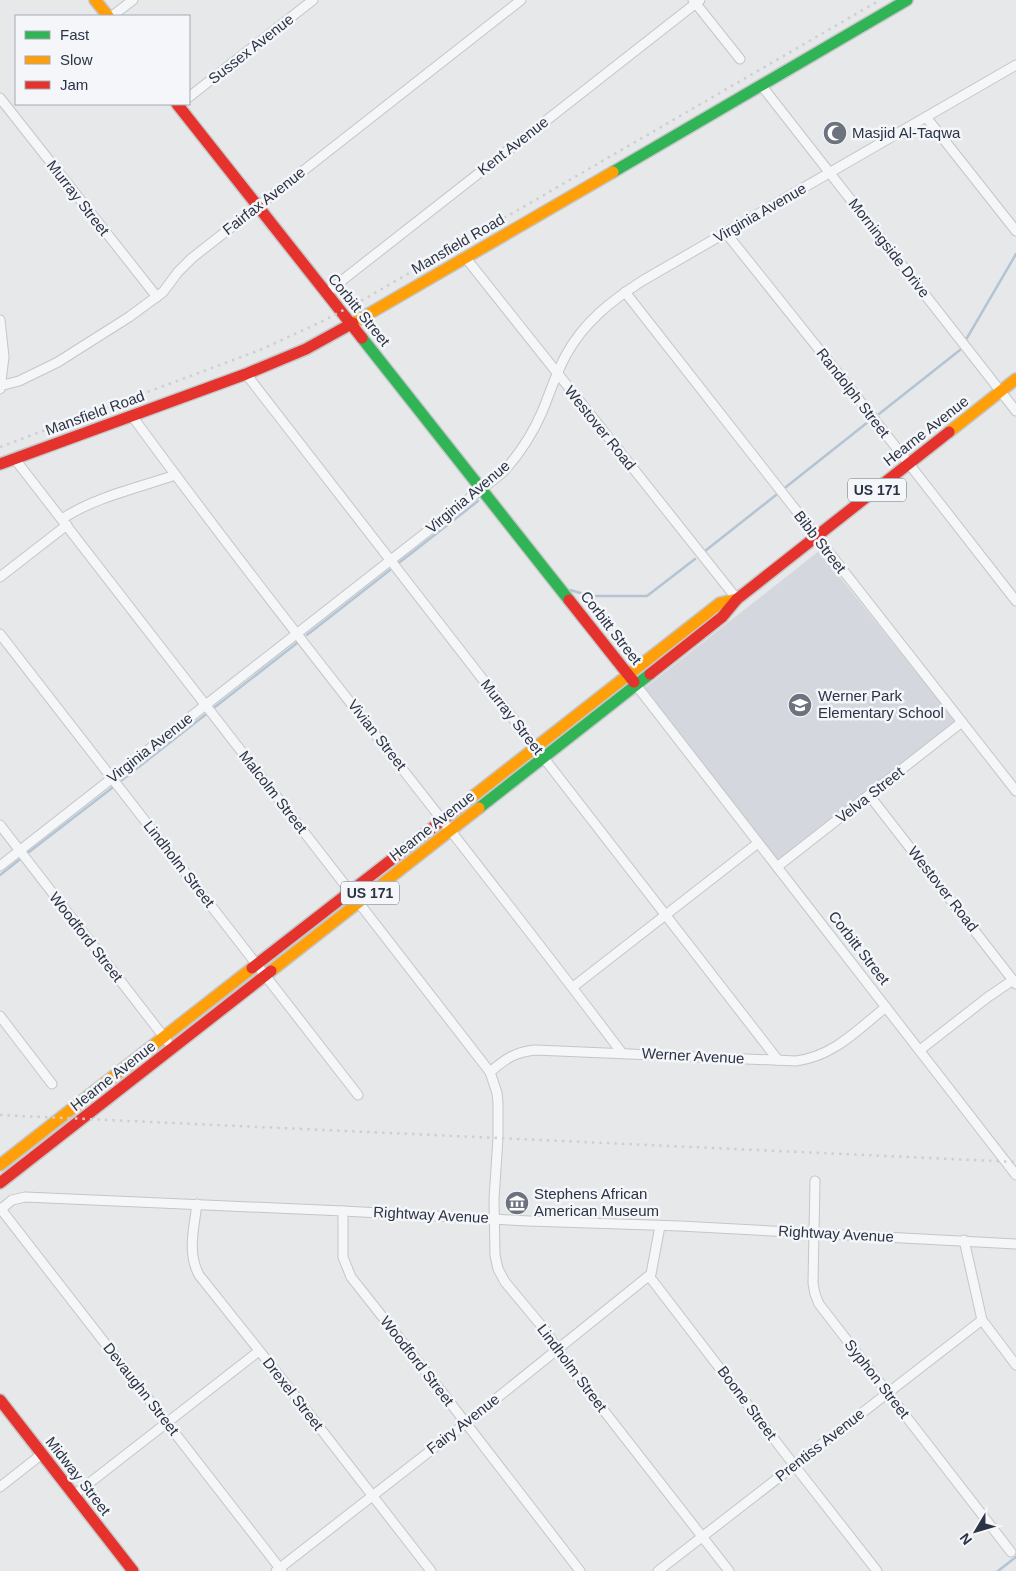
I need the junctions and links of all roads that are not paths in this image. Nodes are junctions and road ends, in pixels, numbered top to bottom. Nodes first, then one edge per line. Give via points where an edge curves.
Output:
1 (95, 0) edge
2 (133, 0) edge
3 (313, 0) edge
4 (521, 0) edge
5 (907, 0) edge
6 (696, 1) edge
7 (107, 15) edge
8 (113, 15) edge
9 (740, 59) dead end
10 (1016, 65) edge
11 (762, 84) junction
12 (190, 96) edge
13 (0, 98) edge
14 (180, 105) edge
15 (926, 117) junction
16 (830, 173) junction
17 (257, 206) junction
18 (1016, 231) edge
19 (726, 233) junction
20 (465, 257) junction
21 (625, 292) junction
22 (326, 293) junction
23 (157, 297) junction
24 (0, 320) edge
25 (352, 324) junction
26 (246, 374) junction
27 (557, 374) junction
28 (1016, 379) edge
29 (0, 386) edge
30 (0, 391) edge
31 (1001, 391) junction
32 (1016, 410) edge
33 (132, 416) junction
34 (14, 458) junction
35 (0, 464) edge
36 (909, 464) junction
37 (175, 474) junction
38 (482, 489) junction
39 (64, 522) junction
40 (817, 536) junction
41 (390, 560) junction
42 (0, 577) edge
43 (736, 599) junction
44 (1016, 602) edge
45 (298, 633) junction
46 (0, 634) edge
47 (628, 674) junction
48 (636, 685) junction
49 (205, 706) junction
50 (962, 722) junction
51 (536, 746) junction
52 (544, 757) junction
53 (112, 778) junction
54 (1016, 791) edge
55 (870, 795) junction
56 (443, 819) junction
57 (0, 825) edge
58 (452, 830) junction
59 (758, 843) junction
60 (20, 851) junction
61 (0, 866) edge
62 (777, 868) junction
63 (350, 891) junction
64 (358, 903) junction
65 (666, 915) junction
66 (257, 964) junction
67 (266, 975) junction
68 (1015, 982) edge
69 (573, 987) junction
70 (886, 1007) junction
71 (0, 1016) edge
72 (164, 1037) junction
73 (172, 1048) junction
74 (920, 1050) junction
75 (622, 1053) junction
76 (778, 1060) junction
77 (490, 1072) junction
78 (52, 1084) dead end
79 (358, 1095) dead end
80 (498, 1138) joint
81 (0, 1165) edge
82 (1016, 1176) edge
83 (815, 1181) dead end
84 (0, 1183) edge
85 (197, 1204) junction
86 (0, 1209) edge
87 (344, 1211) junction
88 (494, 1219) junction
89 (660, 1226) junction
90 (814, 1233) junction
91 (964, 1240) junction
92 (1016, 1244) edge
93 (649, 1276) junction
94 (982, 1320) junction
95 (558, 1349) junction
96 (259, 1351) junction
97 (1016, 1365) edge
98 (887, 1393) junction
99 (0, 1400) edge
100 (167, 1422) junction
101 (466, 1423) junction
102 (42, 1454) junction
103 (794, 1465) junction
104 (0, 1487) edge
105 (74, 1496) junction
106 (372, 1496) junction
107 (702, 1536) junction
108 (1011, 1552) dead end
109 (279, 1570) edge
110 (133, 1571) edge
111 (431, 1571) edge
112 (580, 1571) edge
113 (658, 1571) edge
114 (729, 1571) edge
115 (877, 1571) edge

1 - 7 main road
2 - 8 street
3 - 12 street, Sussex Avenue
4 - 17 street, Fairfax Avenue
5 - 11 main road, Mansfield Road
6 - 9 street
6 - 22 street, Kent Avenue
10 - 15 street, Virginia Avenue
11 - 16 street, Morningside Drive
11 - 20 main road, Mansfield Road
13 - 23 street, Murray Street
14 - 17 main road, Corbitt Street
15 - 16 street, Virginia Avenue
15 - 18 street
16 - 19 street, Virginia Avenue
16 - 31 street, Morningside Drive
17 - 22 main road, Corbitt Street
17 - 23 street, Fairfax Avenue via 192,258
19 - 21 street, Virginia Avenue
19 - 36 street, Randolph Street
20 - 25 main road, Mansfield Road
20 - 27 street, Westover Road
21 - 27 street, Virginia Avenue via 587,326
21 - 40 street, Bibb Street
22 - 25 main road, Corbitt Street
23 - 29 street, Fairfax Avenue via 77,351 19,381
24 - 29 street via 4,357
25 - 26 main road, Mansfield Road via 306,349
25 - 38 main road, Corbitt Street
26 - 33 main road, Mansfield Road
26 - 41 street, Murray Street
27 - 38 street, Virginia Avenue via 527,441 510,464
27 - 43 street, Westover Road
28 - 31 main road, Hearne Avenue / US 171
29 - 30 street
31 - 32 street, Morningside Drive
31 - 36 main road, Hearne Avenue / US 171
33 - 34 main road, Mansfield Road
33 - 37 street, Vivian Street
34 - 35 main road, Mansfield Road
34 - 39 street, Malcolm Street
36 - 40 main road, Hearne Avenue / US 171
36 - 44 street, Randolph Street
37 - 39 street via 80,508
37 - 45 street, Vivian Street
38 - 41 street, Virginia Avenue
38 - 47 main road, Corbitt Street
39 - 42 street
39 - 49 street, Malcolm Street
40 - 43 main road, Hearne Avenue / US 171
40 - 50 street, Bibb Street
41 - 45 street, Virginia Avenue
41 - 51 street, Murray Street
43 - 47 main road, Hearne Avenue / US 171 via 720,603
43 - 48 main road, Hearne Avenue / US 171 via 722,617
45 - 49 street, Virginia Avenue
45 - 56 street, Vivian Street
46 - 53 street, Lindholm Street
47 - 48 main road, Corbitt Street
47 - 51 main road, Hearne Avenue / US 171
48 - 52 main road, Hearne Avenue / US 171
48 - 59 street, Corbitt Street
49 - 53 street, Virginia Avenue
49 - 63 street, Malcolm Street
50 - 54 street, Bibb Street
50 - 55 street, Velva Street
51 - 52 street, Murray Street
51 - 56 main road, Hearne Avenue / US 171
52 - 58 main road, Hearne Avenue / US 171
52 - 65 street, Murray Street
53 - 60 street, Virginia Avenue
53 - 66 street, Lindholm Street
55 - 62 street, Velva Street
55 - 68 street, Westover Road
56 - 58 street, Vivian Street
56 - 63 main road, Hearne Avenue / US 171
57 - 60 street, Woodford Street
58 - 64 main road, Hearne Avenue / US 171
58 - 69 street, Vivian Street
59 - 62 street, Corbitt Street
59 - 65 street
60 - 61 street, Virginia Avenue
60 - 72 street, Woodford Street
62 - 70 street, Corbitt Street
63 - 64 street, Malcolm Street
63 - 66 main road, Hearne Avenue / US 171
64 - 67 main road, Hearne Avenue / US 171
64 - 77 street, Malcolm Street
65 - 69 street
65 - 76 street, Murray Street
66 - 67 street, Lindholm Street
66 - 72 main road, Hearne Avenue / US 171
67 - 73 main road, Hearne Avenue / US 171
67 - 79 street, Lindholm Street
68 - 74 street via 988,997
69 - 75 street, Vivian Street
70 - 74 street, Corbitt Street
70 - 76 street, Werner Avenue via 821,1055 796,1061
71 - 78 street
72 - 73 street, Woodford Street
72 - 81 main road, Hearne Avenue / US 171
73 - 84 main road, Hearne Avenue / US 171
74 - 82 street, Corbitt Street
75 - 76 street, Werner Avenue
75 - 77 street, Werner Avenue via 528,1050 512,1056
77 - 80 street, Malcolm Street via 497,1093
80 - 88 street, Lindholm Street
83 - 90 street, Syphon Street
85 - 86 street, Rightway Avenue via 25,1197 12,1200
85 - 87 street, Rightway Avenue
85 - 96 street, Drexel Street via 192,1252 196,1270
86 - 100 street, Devaughn Street
87 - 88 street, Rightway Avenue
87 - 101 street, Woodford Street via 343,1257 351,1278
88 - 89 street, Rightway Avenue
88 - 95 street, Lindholm Street via 495,1255 502,1276
89 - 90 street, Rightway Avenue
89 - 93 street
90 - 91 street, Rightway Avenue
90 - 98 street, Syphon Street via 813,1283 819,1304
91 - 92 street, Rightway Avenue
91 - 94 street
93 - 95 street, Fairy Avenue
93 - 103 street, Boone Street
94 - 97 street
94 - 98 street, Prentiss Avenue
95 - 101 street, Fairy Avenue
95 - 107 street, Lindholm Street
96 - 100 street
96 - 106 street, Drexel Street
98 - 103 street, Prentiss Avenue
98 - 108 street, Syphon Street
99 - 102 main road, Midway Street
100 - 105 street
100 - 109 street, Devaughn Street
101 - 106 street, Fairy Avenue
101 - 112 street, Woodford Street
102 - 104 street
102 - 105 main road, Midway Street
103 - 107 street, Prentiss Avenue
103 - 115 street, Boone Street
105 - 110 main road, Midway Street
106 - 109 street, Fairy Avenue
106 - 111 street, Drexel Street
107 - 113 street, Prentiss Avenue
107 - 114 street, Lindholm Street

